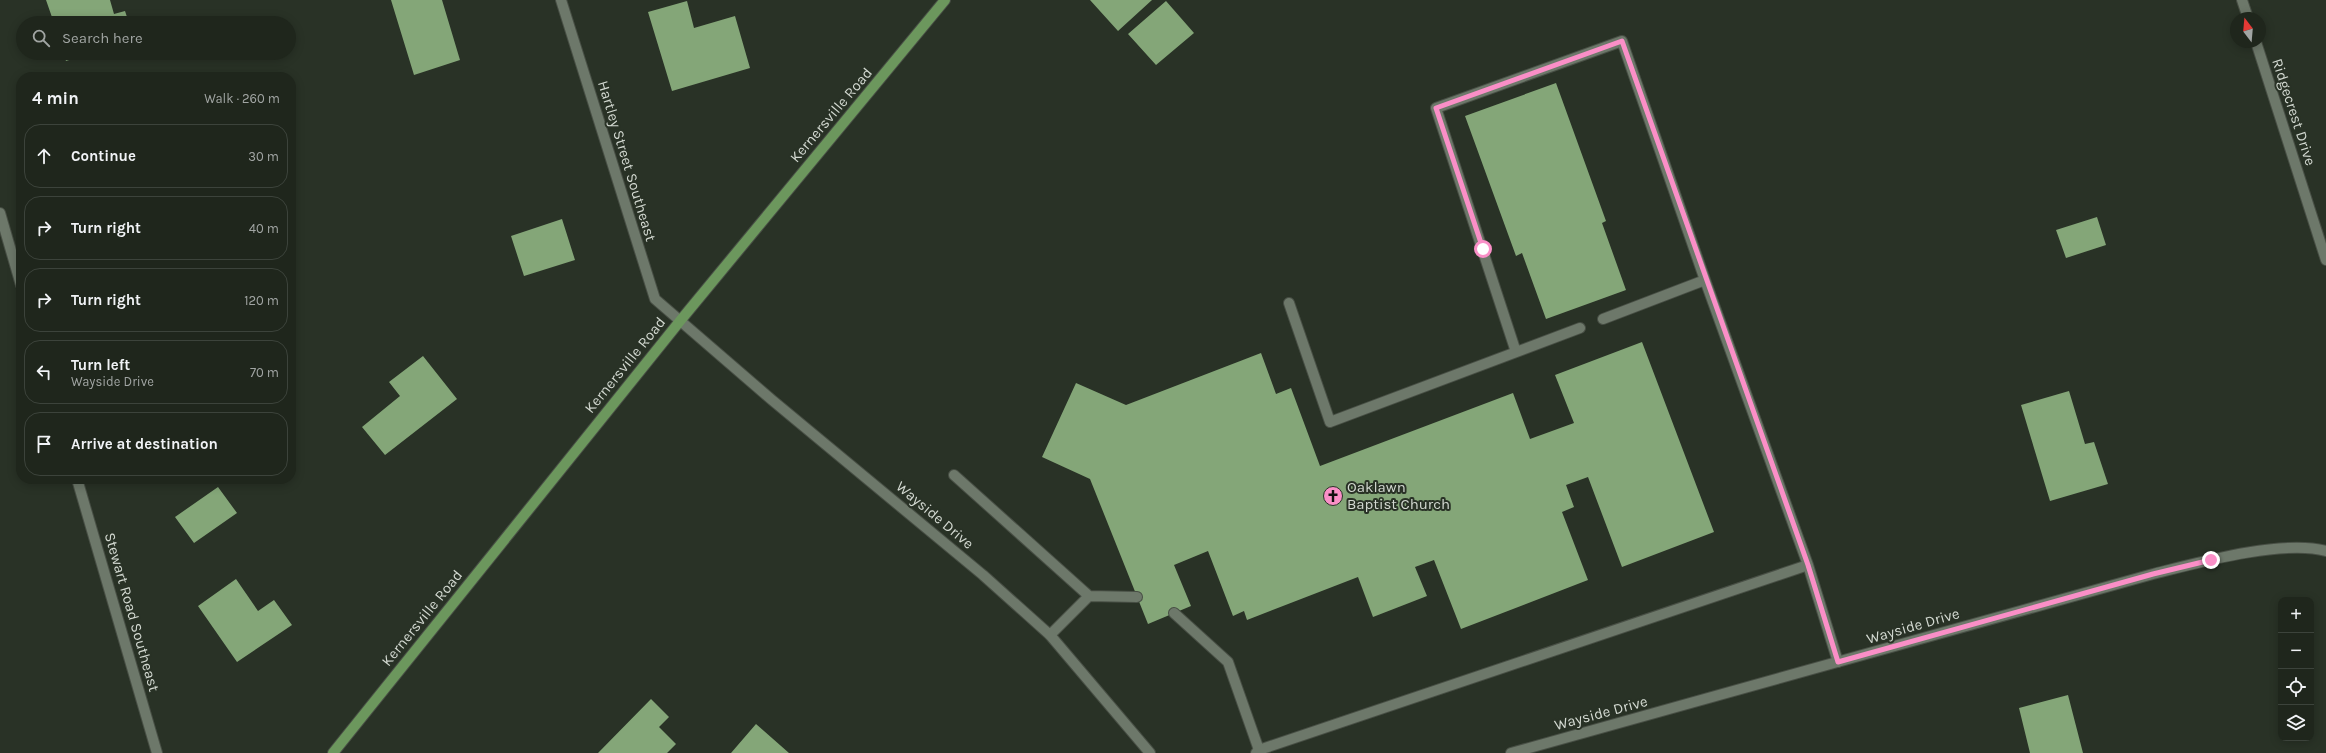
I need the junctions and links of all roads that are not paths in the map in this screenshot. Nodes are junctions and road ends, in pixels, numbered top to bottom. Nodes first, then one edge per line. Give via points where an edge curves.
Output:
1 (561, 0) edge
2 (944, 0) edge
3 (2242, 0) edge
4 (2246, 12) edge
5 (2258, 48) edge
6 (0, 213) edge
7 (2326, 260) edge
8 (16, 268) edge
9 (1706, 280) junction
10 (1289, 303) dead end
11 (1603, 319) dead end
12 (680, 321) junction
13 (1580, 328) dead end
14 (1516, 352) junction
15 (954, 475) dead end
16 (78, 484) edge
17 (2326, 551) edge
18 (1808, 565) junction
19 (1089, 596) junction
20 (1137, 597) dead end
21 (1174, 613) dead end
22 (1050, 635) junction
23 (1838, 662) junction
24 (1257, 751) edge
25 (157, 753) edge
26 (333, 753) edge
27 (1150, 753) edge
28 (1511, 753) edge

1 - 12 street, Hartley Street Southeast via 655,299
2 - 12 main road, Kernersville Road
3 - 4 street
5 - 7 street, Ridgecrest Drive
6 - 8 street
9 - 11 street
9 - 14 street via 1622,41 1436,108
9 - 18 street
10 - 14 street via 1330,422
12 - 22 street, Wayside Drive via 983,575
12 - 26 main road, Kernersville Road
13 - 14 street
15 - 19 street
16 - 25 street, Stewart Road Southeast
17 - 23 street, Wayside Drive via 2316,548 2283,548 2211,560
18 - 23 street
18 - 24 street
19 - 20 street
19 - 22 street
21 - 24 street via 1228,662
22 - 27 street, Wayside Drive
23 - 28 street, Wayside Drive

